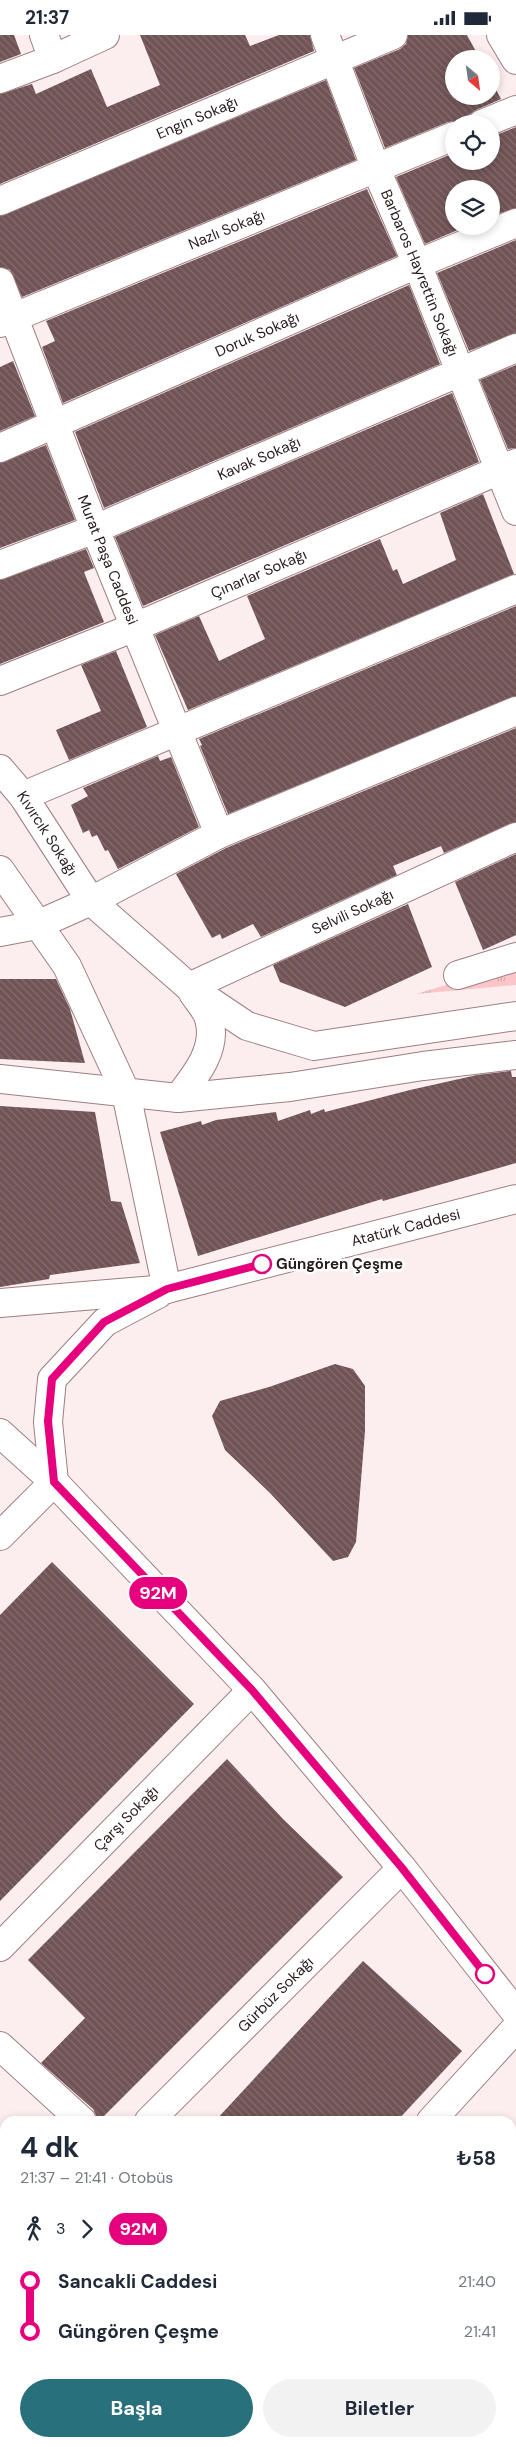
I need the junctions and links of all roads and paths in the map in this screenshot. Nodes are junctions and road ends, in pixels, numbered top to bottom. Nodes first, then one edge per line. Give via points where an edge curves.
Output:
1 (104, 35) edge
2 (393, 35) edge
3 (501, 35) edge
4 (48, 47) edge
5 (330, 47) edge
6 (516, 60) edge
7 (0, 79) edge
8 (516, 109) edge
9 (500, 116) edge
10 (445, 140) edge
11 (376, 169) junction
12 (0, 201) edge
13 (516, 223) edge
14 (417, 264) junction
15 (0, 282) edge
16 (7, 320) edge
17 (516, 348) edge
18 (460, 371) junction
19 (55, 425) junction
20 (0, 448) edge
21 (508, 466) edge
22 (516, 511) edge
23 (95, 529) junction
24 (0, 565) edge
25 (516, 589) edge
26 (135, 627) junction
27 (0, 681) edge
28 (516, 711) edge
29 (175, 731) junction
30 (0, 769) edge
31 (23, 796) junction
32 (219, 834) junction
33 (516, 837) edge
34 (0, 870) edge
35 (91, 901) junction
36 (37, 925) junction
37 (0, 932) edge
38 (516, 957) edge
39 (458, 975) dead end
40 (189, 987) junction
41 (516, 1015) edge
42 (516, 1055) edge
43 (0, 1079) edge
44 (126, 1093) junction
45 (178, 1098) junction
46 (516, 1199) edge
47 (167, 1289) junction
48 (0, 1303) edge
49 (0, 1433) edge
50 (54, 1482) junction
51 (0, 1537) edge
52 (252, 1690) junction
53 (402, 1868) junction
54 (0, 1947) edge
55 (516, 2013) edge
56 (516, 2028) edge
57 (0, 2046) edge
58 (77, 2116) edge
59 (154, 2116) edge
60 (436, 2116) edge

1 - 4 street
2 - 5 street, Engin Sokağı
3 - 6 street
4 - 7 street
5 - 11 street, Barbaros Hayrettin Sokağı
5 - 12 street, Engin Sokağı
8 - 9 street
10 - 11 street, Nazlı Sokağı
11 - 14 street, Barbaros Hayrettin Sokağı
11 - 16 street, Nazlı Sokağı
13 - 14 street, Doruk Sokağı
14 - 18 street, Barbaros Hayrettin Sokağı
14 - 19 street, Doruk Sokağı
15 - 16 street, Murat Paşa Caddesi
16 - 19 street, Murat Paşa Caddesi
17 - 18 street, Kavak Sokağı
18 - 21 street, Barbaros Hayrettin Sokağı
18 - 23 street, Kavak Sokağı
19 - 20 street, Doruk Sokağı
19 - 23 street, Murat Paşa Caddesi
21 - 22 street, Barbaros Hayrettin Sokağı
21 - 26 street, Çınarlar Sokağı
23 - 24 street, Kavak Sokağı
23 - 26 street, Murat Paşa Caddesi
25 - 29 street
26 - 27 street, Çınarlar Sokağı
26 - 29 street, Murat Paşa Caddesi
28 - 32 street
29 - 31 street
29 - 32 street, Murat Paşa Caddesi
30 - 31 street, Kıvırcık Sokağı
31 - 35 street, Kıvırcık Sokağı
32 - 35 street
33 - 40 street, Selvili Sokağı
34 - 36 street
35 - 36 street
35 - 40 street, Kıvırcık Sokağı
36 - 37 street
36 - 44 street via 67,966
38 - 39 street
40 - 41 street via 247,1026 314,1046
40 - 45 street via 209,1018 211,1043 202,1063
42 - 45 street via 290,1087
43 - 44 street
44 - 45 street
44 - 47 street
46 - 47 street, Atatürk Caddesi
47 - 48 street, Atatürk Caddesi
47 - 50 street via 104,1322 52,1379 48,1421
49 - 50 street
50 - 51 street
50 - 52 street
52 - 53 street
52 - 54 street, Çarşı Sokağı
53 - 55 street
53 - 59 street, Gürbüz Sokağı
56 - 60 street
57 - 58 street

